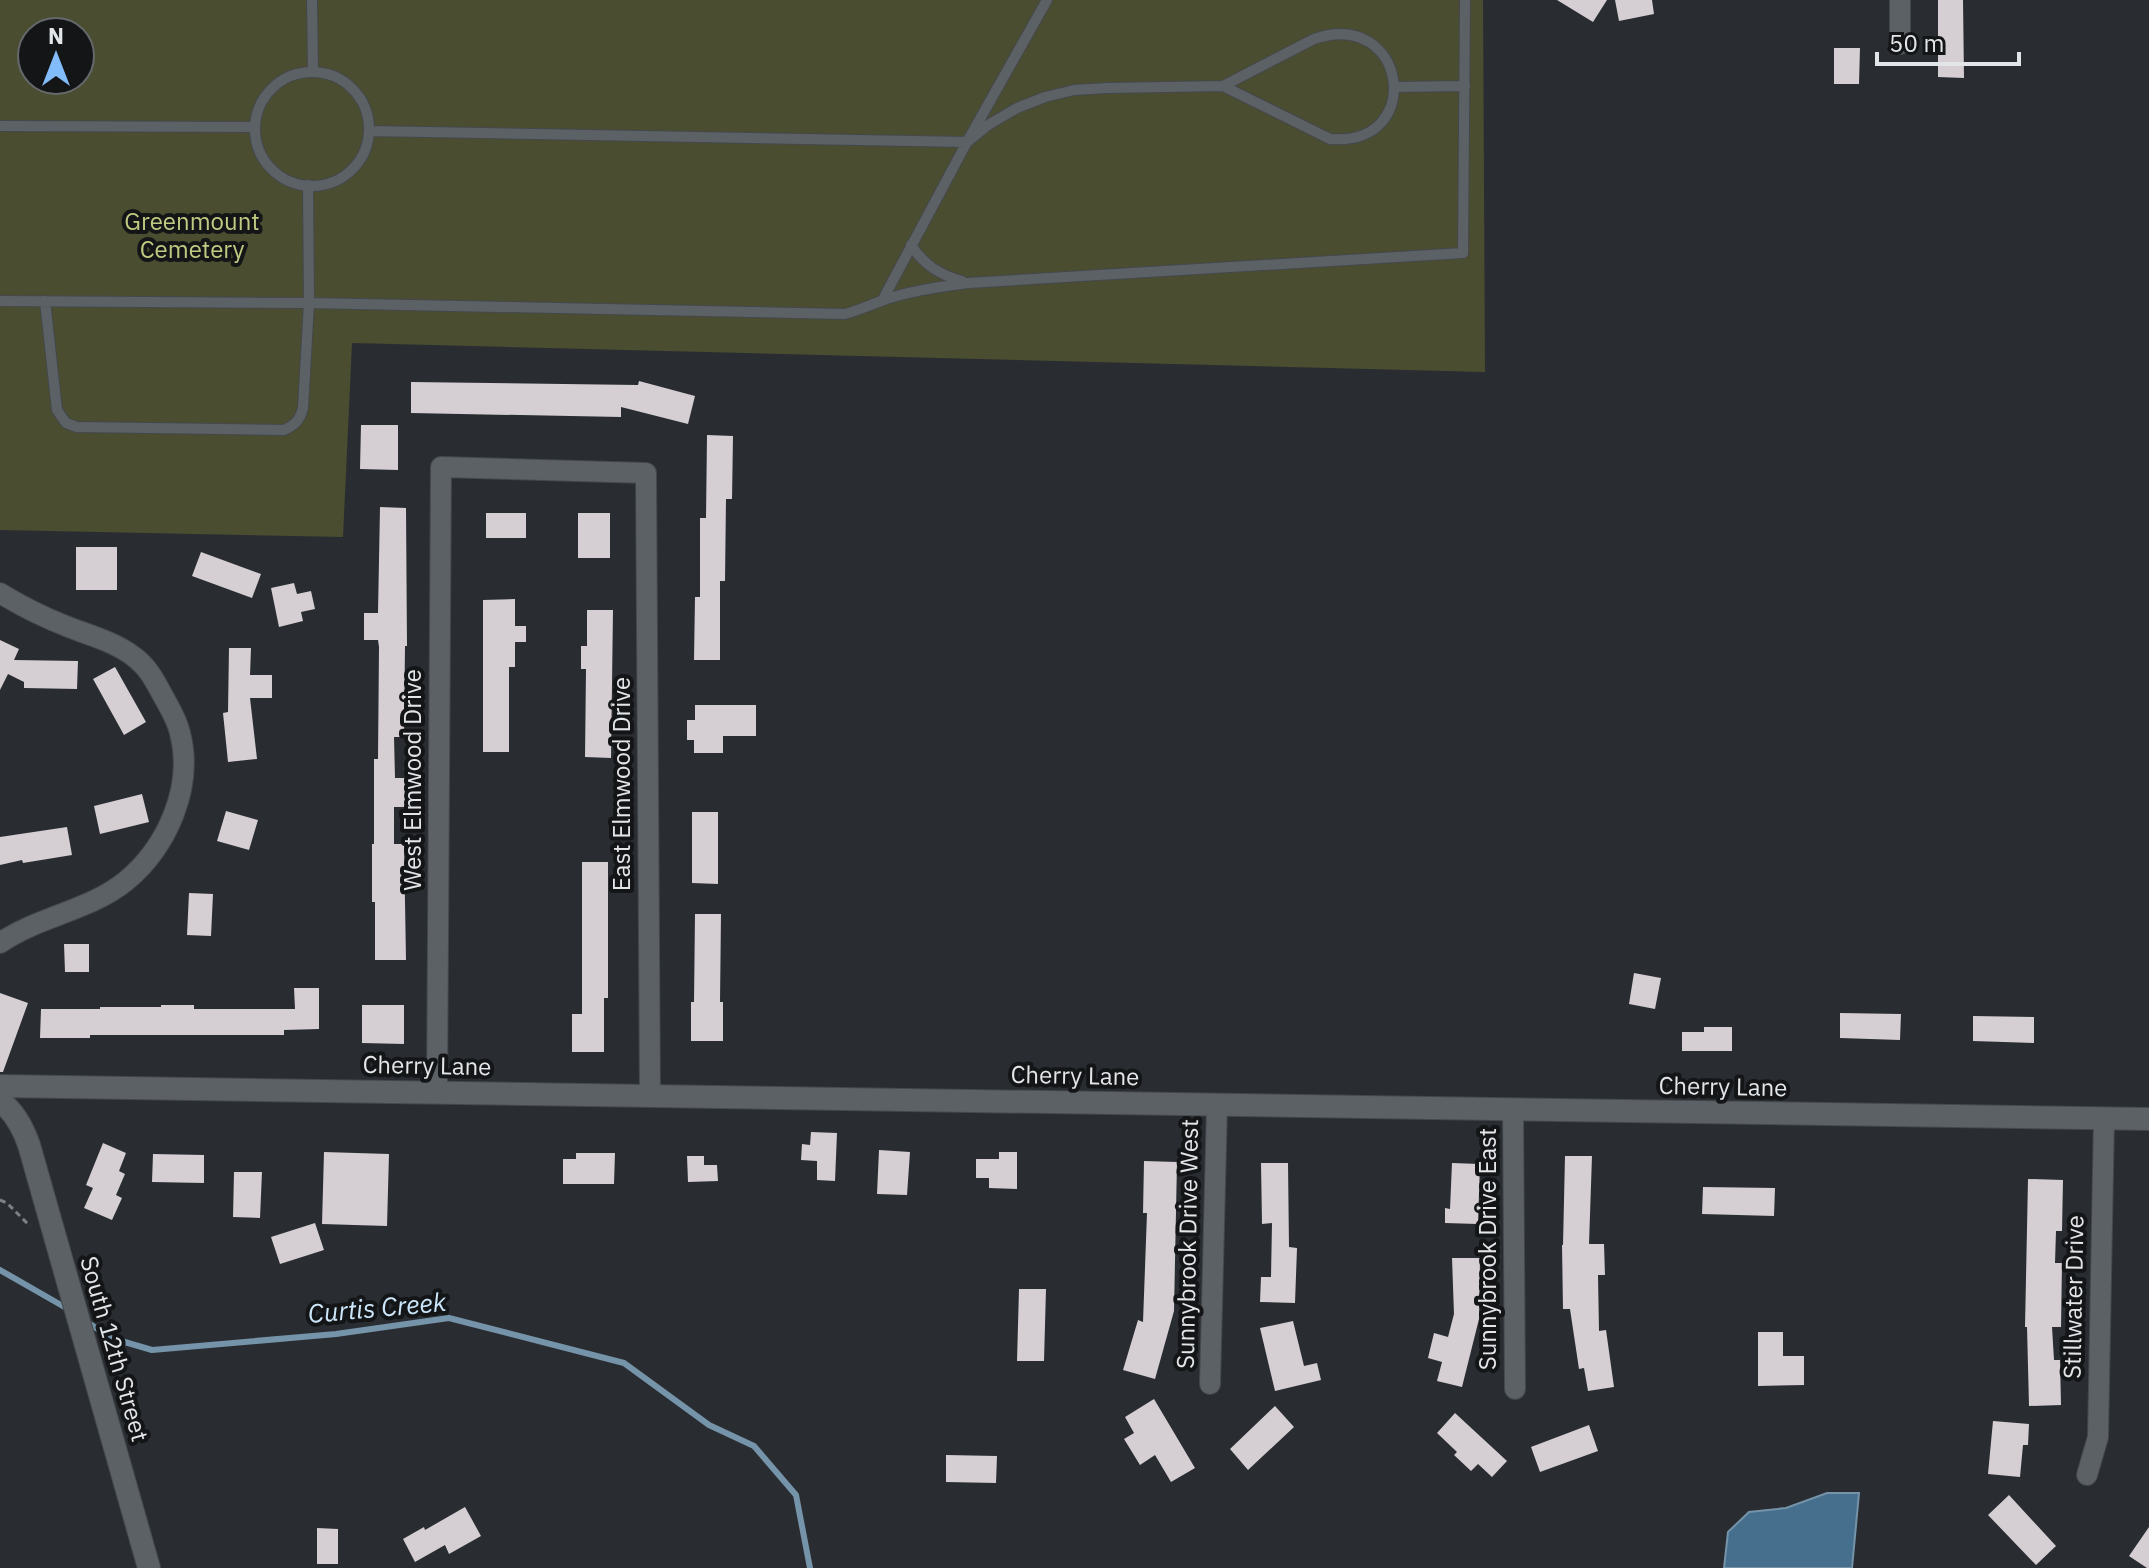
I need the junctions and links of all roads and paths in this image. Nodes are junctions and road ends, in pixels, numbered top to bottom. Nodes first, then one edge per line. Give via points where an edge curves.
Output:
1 (312, 0) edge
2 (1047, 0) edge
3 (1465, 0) edge
4 (1900, 0) edge
5 (1900, 44) dead end
6 (313, 72) junction
7 (1223, 86) junction
8 (1465, 86) junction
9 (1395, 87) junction
10 (0, 126) edge
11 (255, 127) junction
12 (369, 131) junction
13 (967, 142) junction
14 (308, 185) junction
15 (911, 245) junction
16 (968, 283) junction
17 (0, 301) edge
18 (45, 301) junction
19 (882, 301) junction
20 (309, 303) junction
21 (441, 467) joint
22 (0, 593) edge
23 (0, 943) edge
24 (0, 1086) edge
25 (437, 1093) junction
26 (650, 1095) junction
27 (0, 1101) edge
28 (1217, 1105) junction
29 (1513, 1109) junction
30 (2104, 1118) junction
31 (2149, 1119) edge
32 (1210, 1384) dead end
33 (1515, 1389) dead end
34 (2087, 1475) dead end
35 (149, 1568) edge

1 - 6 lane
2 - 13 lane
3 - 8 lane
4 - 5 street
6 - 11 lane via 275,86 265,97
6 - 12 lane via 351,87 364,106
7 - 9 lane via 1314,39 1345,33 1375,45 1386,57
7 - 9 lane via 1330,139 1345,141 1374,130 1385,119
7 - 13 lane via 1074,90 1017,108
8 - 9 lane
8 - 16 lane via 1463,253
10 - 11 lane
11 - 14 lane via 266,162 279,175
12 - 13 lane
12 - 14 lane via 362,156 351,170 337,180
13 - 15 lane
14 - 20 lane
15 - 16 lane via 934,270
15 - 19 lane
16 - 19 lane
17 - 18 lane
18 - 20 lane
18 - 20 lane via 57,410 66,423 284,430 300,418 303,408
19 - 20 lane via 845,314
21 - 25 street, West Elmwood Drive
21 - 26 street, East Elmwood Drive via 646,473
22 - 23 street via 113,644 142,663 175,717 184,766 173,817 139,869 110,892
24 - 25 street, Cherry Lane
25 - 26 street, Cherry Lane
26 - 28 street, Cherry Lane
27 - 35 street, South 12th Street via 23,1128 29,1145
28 - 29 street, Cherry Lane
28 - 32 street, Sunnybrook Drive West
29 - 30 street, Cherry Lane
29 - 33 street, Sunnybrook Drive East
30 - 31 street, Cherry Lane
30 - 34 street, Stillwater Drive via 2098,1437

